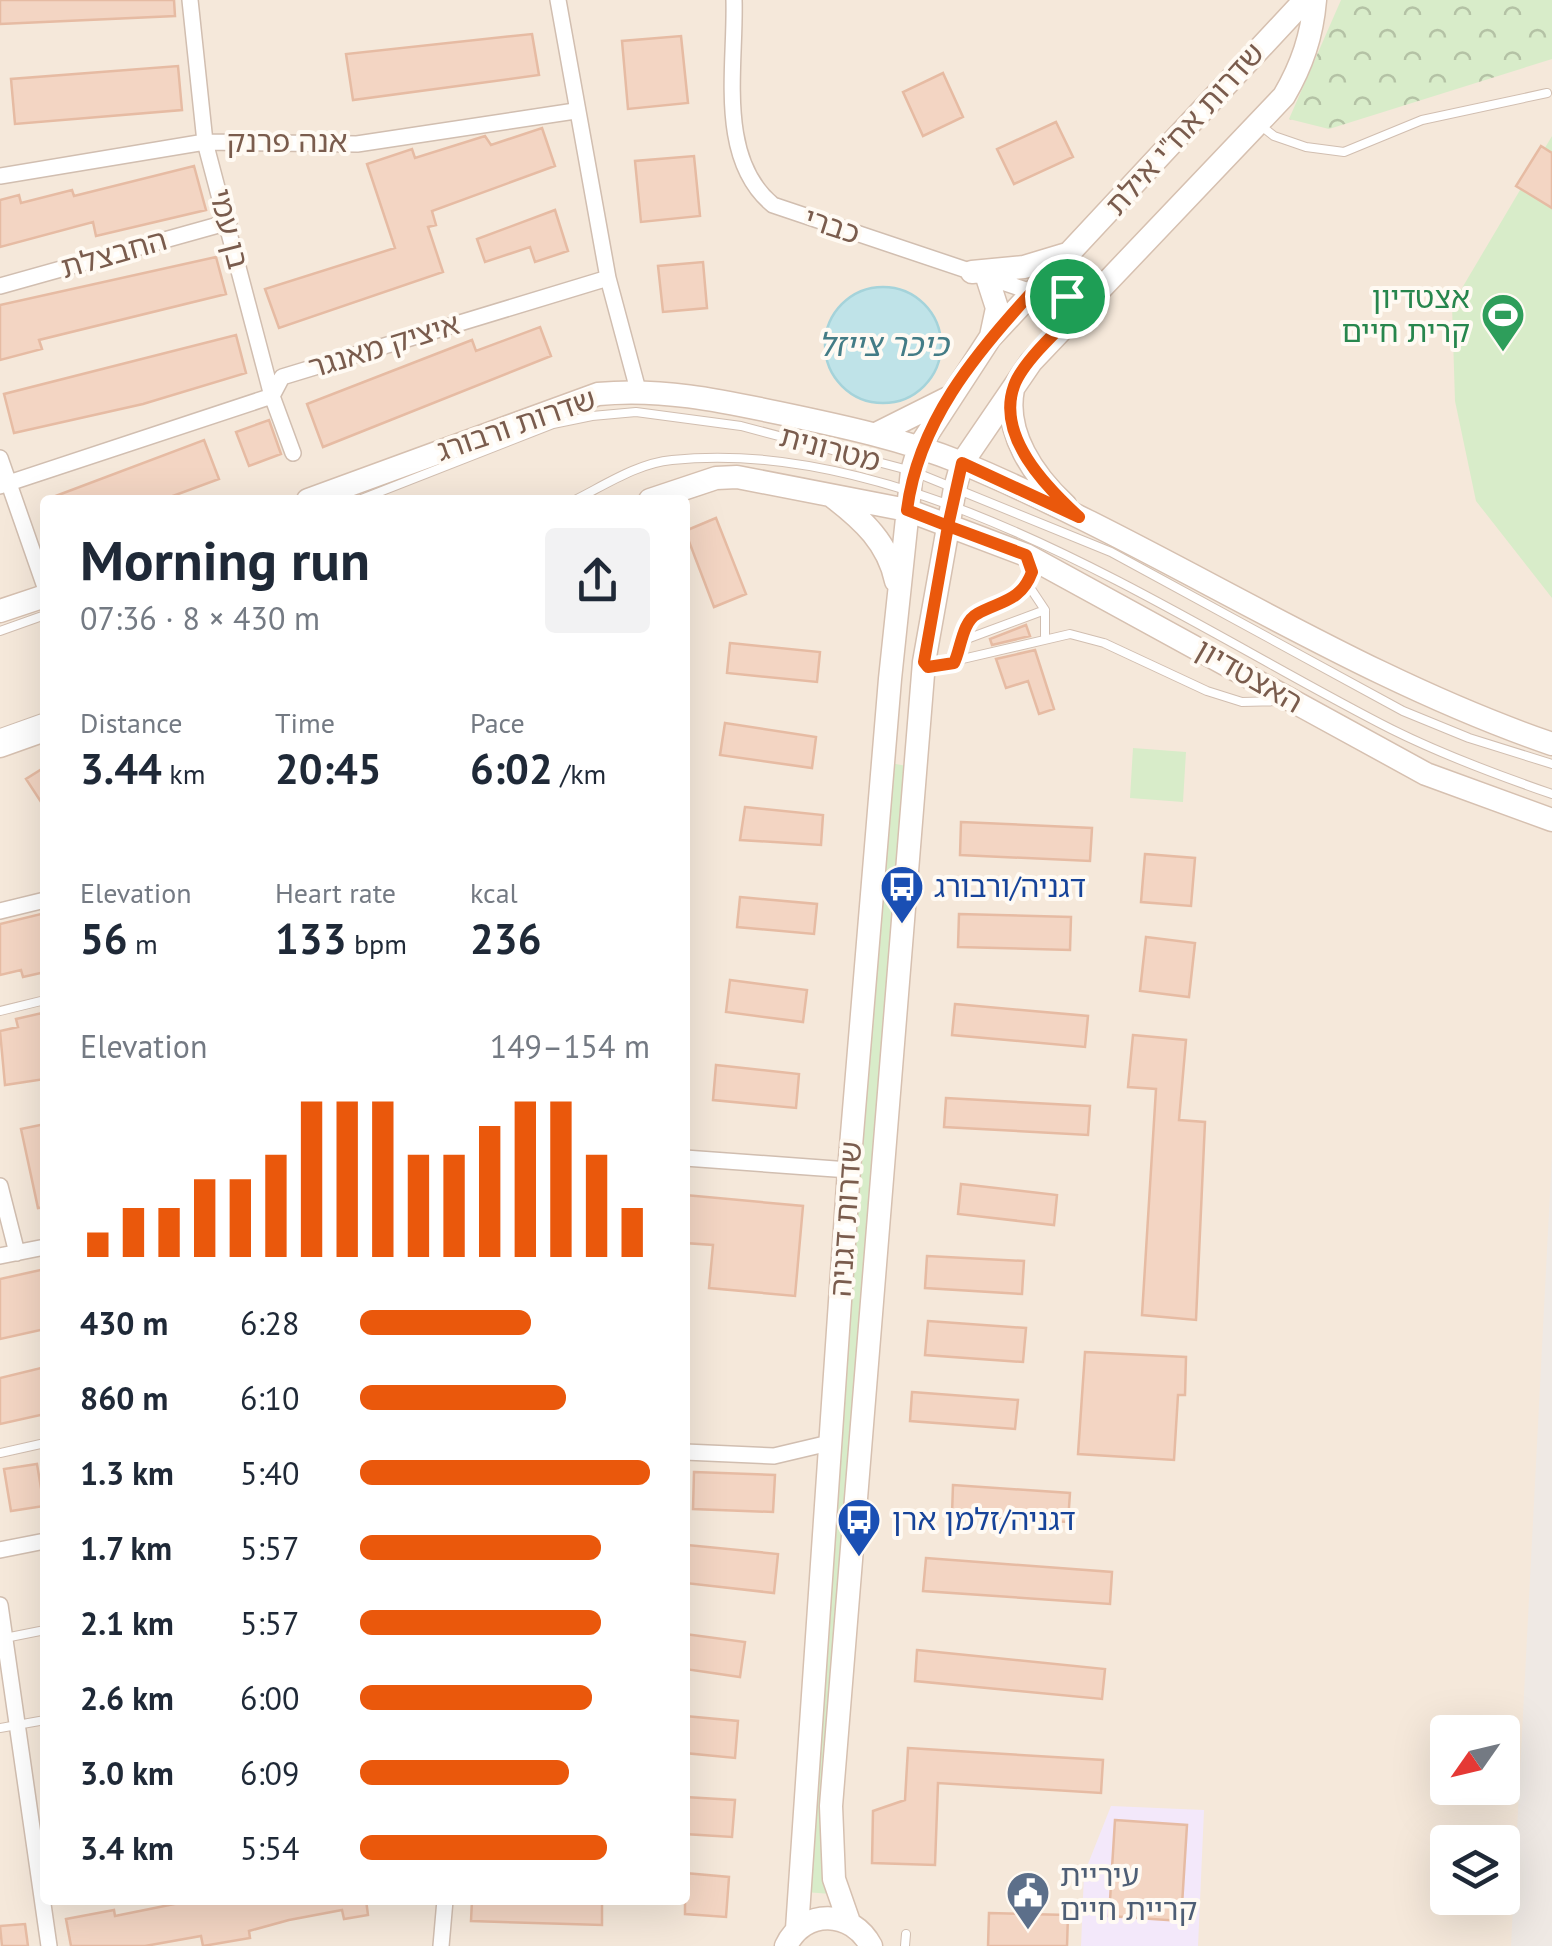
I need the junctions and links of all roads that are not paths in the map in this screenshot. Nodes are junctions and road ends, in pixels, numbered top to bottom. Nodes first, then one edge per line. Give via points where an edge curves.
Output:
1 (190, 0) edge
2 (558, 0) edge
3 (734, 0) edge
4 (1305, 0) edge
5 (1315, 0) edge
6 (1548, 93) dead end
7 (575, 111) junction
8 (1260, 125) junction
9 (206, 142) junction
10 (0, 176) edge
11 (229, 222) junction
12 (1070, 253) junction
13 (980, 275) junction
14 (608, 278) junction
15 (0, 286) edge
16 (1100, 288) junction
17 (1032, 292) junction
18 (990, 338) junction
19 (1014, 383) junction
20 (638, 390) junction
21 (272, 396) junction
22 (949, 397) junction
23 (876, 434) junction
24 (920, 447) junction
25 (293, 453) dead end
26 (0, 458) edge
27 (962, 463) junction
28 (4, 484) edge
29 (909, 490) junction
30 (826, 492) junction
31 (321, 495) edge
32 (373, 495) edge
33 (584, 495) edge
34 (665, 495) edge
35 (951, 507) junction
36 (1079, 517) junction
37 (996, 544) junction
38 (1026, 555) junction
39 (40, 574) edge
40 (936, 579) junction
41 (1027, 582) junction
42 (898, 594) junction
43 (40, 598) edge
44 (1045, 610) junction
45 (0, 611) edge
46 (40, 617) edge
47 (0, 631) edge
48 (1045, 636) junction
49 (964, 640) junction
50 (924, 662) junction
51 (954, 663) junction
52 (1289, 699) junction
53 (40, 720) edge
54 (40, 732) edge
55 (0, 733) edge
56 (1552, 744) edge
57 (0, 746) edge
58 (1552, 764) edge
59 (1552, 794) edge
60 (1552, 820) edge
61 (40, 901) edge
62 (0, 911) edge
63 (40, 1001) edge
64 (0, 1011) edge
65 (690, 1158) edge
66 (849, 1170) junction
67 (0, 1186) edge
68 (40, 1248) edge
69 (17, 1253) junction
70 (0, 1256) edge
71 (830, 1443) junction
72 (40, 1444) edge
73 (690, 1452) edge
74 (0, 1453) edge
75 (40, 1542) edge
76 (0, 1550) edge
77 (0, 1605) edge
78 (40, 1631) edge
79 (2, 1638) edge
80 (40, 1721) edge
81 (18, 1725) junction
82 (0, 1728) edge
83 (38, 1812) edge
84 (46, 1905) edge
85 (445, 1905) edge
86 (849, 1922) junction
87 (906, 1934) dead end
88 (792, 1937) edge
89 (50, 1946) edge
90 (440, 1946) edge
91 (871, 1946) edge
92 (905, 1946) edge

1 - 9 street, בן עמי
2 - 7 street
3 - 13 street, כברי via 737,146 754,187 792,213
4 - 12 main road, שדרות אח"י אילת
5 - 8 main road, שדרות אח"י אילת via 1299,70
6 - 8 lane via 1422,120 1344,152 1306,147
7 - 9 street, אנה פרנק via 357,144
7 - 14 street
8 - 16 main road, שדרות אח"י אילת
9 - 10 street, אנה פרנק
9 - 11 street, בן עמי
11 - 15 street, החבצלת
11 - 21 street, בן עמי
12 - 13 main road
12 - 17 main road, שדרות אח"י אילת
13 - 17 street, כברי
13 - 18 main road via 997,308
14 - 20 street
14 - 21 street, איציק מאנגר via 282,378
16 - 17 street, כברי via 1067,296
16 - 19 main road, שדרות אח"י אילת
17 - 18 main road, שדרות אח"י אילת
18 - 22 main road, שדרות אח"י אילת
19 - 27 main road, שדרות אח"י אילת
19 - 36 main road via 1012,416 1026,457
20 - 23 main road, שדרות ורבורג via 704,397
20 - 31 main road, שדרות ורבורג via 560,405
21 - 25 street, בן עמי
21 - 28 street, איציק מאנגר
22 - 23 main road
22 - 24 main road, שדרות אח"י אילת
23 - 24 main road, שדרות ורבורג
24 - 27 main road, שדרות ורבורג
24 - 29 main road, שדרות אח"י אילת
26 - 28 street
27 - 35 main road, שדרות אח"י אילת
27 - 36 main road, האצטדיון
28 - 39 street
29 - 30 main road
29 - 32 lane, מטרונית via 741,426 636,412 553,424
29 - 33 lane, מטרונית via 775,460 703,459 632,471
29 - 35 main road
29 - 35 lane, מטרונית
29 - 42 main road, שדרות דגניה
30 - 34 main road via 737,477
30 - 42 main road via 874,534 891,560
35 - 37 main road, האצטדיון
35 - 40 main road, שדרות דגניה
35 - 58 lane, מטרונית via 1111,552 1403,710
35 - 59 lane, מטרונית via 1092,566 1392,730
36 - 56 main road, האצטדיון via 1401,684
37 - 38 main road, האצטדיון
37 - 40 main road via 962,550
38 - 41 lane via 1032,566
38 - 52 main road, האצטדיון
40 - 50 main road, שדרות דגניה
41 - 44 lane
41 - 49 lane via 998,609 976,614
42 - 66 main road, שדרות דגניה
43 - 45 main road
44 - 48 lane
44 - 49 lane
46 - 47 lane
48 - 51 lane
48 - 52 lane via 1087,638 1242,702
49 - 51 lane
50 - 51 lane via 936,668
50 - 86 main road, שדרות דגניה via 831,1806 834,1879
52 - 60 main road, האצטדיון via 1426,774
53 - 55 lane
54 - 57 main road
61 - 62 street
63 - 64 lane
65 - 66 street
66 - 71 main road, שדרות דגניה
67 - 69 street
68 - 69 street
69 - 70 street
71 - 73 street via 774,1456
71 - 88 main road, שדרות דגניה
72 - 74 lane
75 - 76 street
77 - 79 street
78 - 79 lane
79 - 81 street
80 - 81 lane
81 - 82 lane
81 - 83 street
84 - 89 street
85 - 90 street
86 - 88 main road, שדרות דגניה via 822,1918
86 - 91 main road, שדרות דגניה
87 - 92 lane

